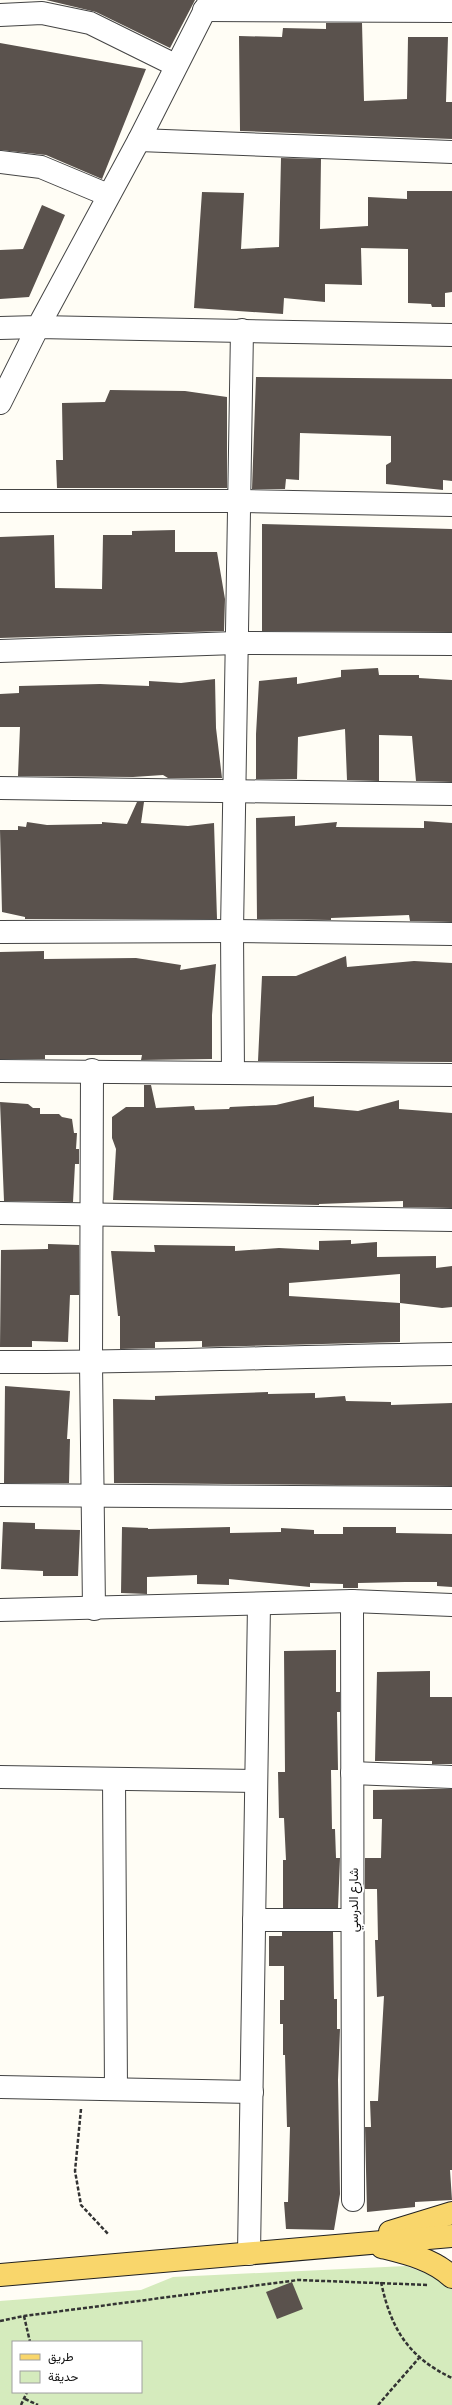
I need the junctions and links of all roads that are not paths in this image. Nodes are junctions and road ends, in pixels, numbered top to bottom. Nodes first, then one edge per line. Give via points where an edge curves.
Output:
1 (207, 5) edge
2 (452, 11) edge
3 (0, 15) edge
4 (175, 65) junction
5 (139, 140) junction
6 (452, 152) edge
7 (0, 162) edge
8 (108, 195) junction
9 (38, 327) junction
10 (0, 328) edge
11 (242, 330) junction
12 (452, 335) edge
13 (0, 403) edge
14 (0, 501) edge
15 (240, 501) junction
16 (452, 505) edge
17 (236, 643) junction
18 (452, 644) edge
19 (0, 651) edge
20 (0, 788) edge
21 (236, 791) junction
22 (452, 794) edge
23 (232, 931) junction
24 (0, 932) edge
25 (452, 934) edge
26 (92, 1070) junction
27 (0, 1071) edge
28 (233, 1073) junction
29 (452, 1075) edge
30 (0, 1213) edge
31 (91, 1214) junction
32 (452, 1220) edge
33 (452, 1354) edge
34 (0, 1362) edge
35 (91, 1363) junction
36 (0, 1495) edge
37 (93, 1495) junction
38 (452, 1498) edge
39 (352, 1601) junction
40 (259, 1604) junction
41 (452, 1605) edge
42 (94, 1609) junction
43 (0, 1610) edge
44 (352, 1773) junction
45 (0, 1777) edge
46 (452, 1777) edge
47 (114, 1779) junction
48 (256, 1781) junction
49 (254, 1920) junction
50 (352, 1920) junction
51 (0, 2087) edge
52 (116, 2089) junction
53 (252, 2092) junction
54 (353, 2200) dead end
55 (452, 2213) edge
56 (452, 2236) edge
57 (353, 2244) junction
58 (249, 2254) junction
59 (23, 2273) junction
60 (0, 2275) edge
61 (0, 2279) edge
62 (442, 2281) edge

1 - 2 street
1 - 4 street
3 - 4 street via 42,13 83,21
4 - 5 street
5 - 6 street
5 - 8 street
7 - 8 street via 42,167
8 - 9 street
9 - 10 street
9 - 11 street
9 - 13 street
11 - 12 street
11 - 15 street
14 - 15 street
15 - 16 street
15 - 17 street
17 - 18 street
17 - 19 street
17 - 21 street
20 - 21 street
21 - 22 street
21 - 23 street
23 - 24 street
23 - 25 street
23 - 28 street
26 - 27 street
26 - 28 street
26 - 31 street
28 - 29 street
30 - 31 street
31 - 32 street
31 - 35 street
33 - 35 street via 285,1356
34 - 35 street
35 - 37 street
36 - 37 street
37 - 38 street
37 - 42 street
39 - 40 street
39 - 41 street
39 - 44 street, شارع الدرسي
40 - 42 street
40 - 48 street
42 - 43 street
44 - 46 street
44 - 50 street, شارع الدرسي
45 - 47 street
47 - 48 street
47 - 52 street
48 - 49 street
49 - 50 street
49 - 53 street
50 - 54 street, شارع الدرسي
51 - 52 street
52 - 53 street
53 - 58 street
55 - 57 main road
56 - 57 main road
57 - 58 main road
57 - 62 main road via 405,2253 426,2260 445,2270
58 - 59 main road
59 - 60 main road
59 - 61 main road

